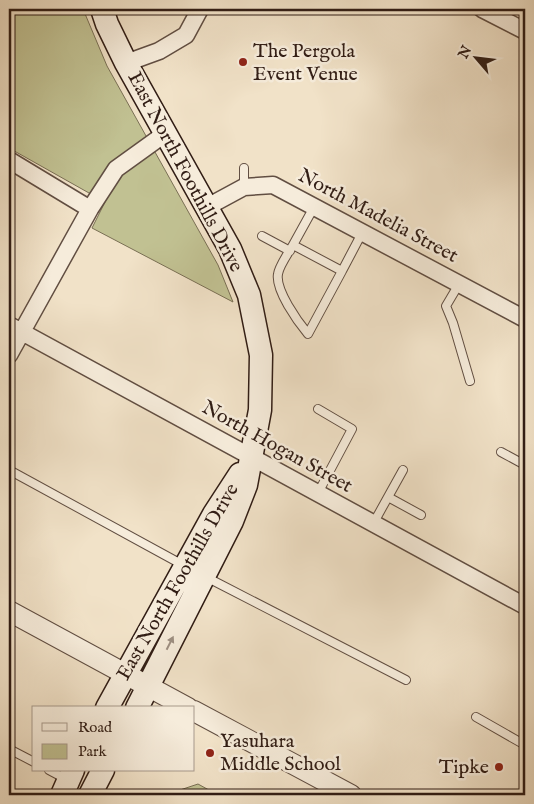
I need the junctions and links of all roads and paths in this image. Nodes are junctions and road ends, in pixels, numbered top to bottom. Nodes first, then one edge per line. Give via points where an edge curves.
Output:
1 (102, 9) edge
2 (200, 9) edge
3 (490, 11) edge
4 (525, 32) edge
5 (126, 63) junction
6 (166, 133) junction
7 (9, 160) edge
8 (244, 168) dead end
9 (244, 187) junction
10 (207, 207) junction
11 (314, 207) junction
12 (90, 209) junction
13 (362, 232) junction
14 (262, 236) dead end
15 (291, 248) junction
16 (342, 271) junction
17 (459, 284) junction
18 (525, 319) edge
19 (15, 328) edge
20 (9, 356) edge
21 (470, 381) dead end
22 (318, 409) dead end
23 (501, 452) dead end
24 (251, 457) junction
25 (525, 465) edge
26 (9, 470) edge
27 (403, 470) dead end
28 (318, 493) junction
29 (388, 497) junction
30 (421, 515) dead end
31 (373, 524) junction
32 (195, 571) junction
33 (525, 606) edge
34 (9, 612) edge
35 (126, 674) junction
36 (406, 680) dead end
37 (148, 686) junction
38 (108, 706) edge
39 (138, 706) edge
40 (184, 706) edge
41 (195, 712) edge
42 (476, 717) dead end
43 (525, 745) edge
44 (9, 749) edge
45 (32, 761) edge
46 (102, 772) edge
47 (90, 795) edge
48 (351, 795) edge

1 - 5 main road, East North Foothills Drive
2 - 5 street via 186,35 159,52
3 - 4 street
5 - 6 main road, East North Foothills Drive
6 - 10 main road, East North Foothills Drive
6 - 12 street via 116,169
7 - 12 street
8 - 9 lane
9 - 10 street, North Madelia Street
9 - 11 street, North Madelia Street via 273,185
10 - 24 main road, East North Foothills Drive via 230,249 249,295 261,354 260,410
11 - 13 street, North Madelia Street
11 - 15 lane
12 - 19 street
13 - 16 lane
13 - 17 street, North Madelia Street
14 - 15 lane
15 - 16 lane
15 - 16 lane via 278,274 280,289 308,334
17 - 18 street, North Madelia Street
17 - 21 lane via 446,306
19 - 20 street
19 - 24 street, North Hogan Street
22 - 28 lane via 352,429
23 - 25 lane
24 - 28 street, North Hogan Street
24 - 32 main road, East North Foothills Drive via 214,514
26 - 32 lane
27 - 29 lane
28 - 31 street, North Hogan Street
29 - 30 lane
29 - 31 lane
31 - 33 street, North Hogan Street
32 - 35 main road, East North Foothills Drive
32 - 36 lane
37 -> 32 main road, East North Foothills Drive
34 - 35 street
35 - 37 street
35 - 38 main road, East North Foothills Drive
37 - 39 main road, East North Foothills Drive
37 - 40 street
41 - 48 street
42 - 43 lane
44 - 45 lane
46 - 47 main road

